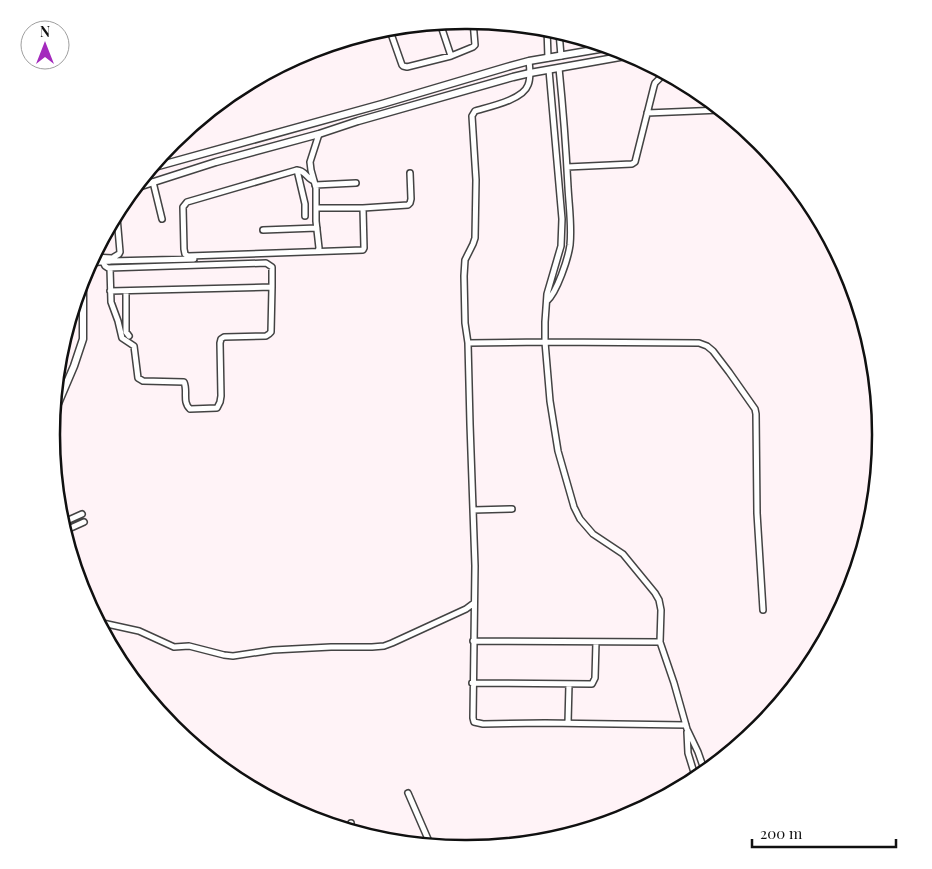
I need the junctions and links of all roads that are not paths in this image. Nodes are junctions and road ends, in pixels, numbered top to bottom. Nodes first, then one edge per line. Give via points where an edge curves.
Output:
1 (473, 29) edge
2 (442, 30) edge
3 (392, 36) edge
4 (547, 38) edge
5 (560, 40) edge
6 (595, 50) edge
7 (450, 56) junction
8 (561, 56) junction
9 (548, 58) junction
10 (615, 58) edge
11 (529, 61) junction
12 (559, 68) junction
13 (549, 70) junction
14 (530, 73) junction
15 (660, 78) edge
16 (710, 110) edge
17 (647, 113) junction
18 (319, 134) junction
19 (163, 165) edge
20 (567, 167) junction
21 (297, 170) junction
22 (410, 173) dead end
23 (153, 182) junction
24 (314, 183) junction
25 (356, 183) dead end
26 (146, 184) edge
27 (316, 208) junction
28 (363, 208) junction
29 (304, 216) dead end
30 (162, 219) dead end
31 (117, 228) edge
32 (317, 228) junction
33 (264, 230) dead end
34 (318, 251) junction
35 (101, 258) edge
36 (197, 259) dead end
37 (113, 260) junction
38 (99, 262) edge
39 (103, 262) junction
40 (110, 268) junction
41 (272, 287) junction
42 (110, 291) junction
43 (126, 291) junction
44 (83, 301) edge
45 (546, 302) junction
46 (129, 336) dead end
47 (545, 342) junction
48 (468, 343) junction
49 (63, 392) edge
50 (512, 508) dead end
51 (473, 510) junction
52 (82, 514) dead end
53 (69, 520) edge
54 (84, 522) dead end
55 (71, 528) edge
56 (474, 602) junction
57 (763, 610) dead end
58 (108, 624) edge
59 (473, 641) junction
60 (596, 642) junction
61 (660, 642) junction
62 (472, 683) junction
63 (569, 684) junction
64 (568, 723) junction
65 (686, 727) junction
66 (702, 764) edge
67 (694, 770) edge
68 (408, 794) dead end
69 (428, 838) edge

1 - 7 street via 474,46
2 - 7 street
3 - 7 street via 403,66
4 - 9 street
5 - 8 street
6 - 8 street
8 - 9 street
9 - 11 street
10 - 12 street
11 - 14 street
11 - 19 street
12 - 13 street
12 - 20 street
13 - 14 street
13 - 45 street via 562,237
14 - 18 street
14 - 48 street via 528,86 522,94 475,111 472,116 475,238 464,267
15 - 17 street via 655,83
16 - 17 street
17 - 20 street via 634,163
18 - 23 street
18 - 24 street via 310,162
20 - 45 street via 570,244 561,276
21 - 24 street
21 - 29 street
21 - 34 street via 185,203 184,253 188,256
22 - 28 street via 411,199 408,205
23 - 26 street
23 - 30 street
24 - 25 street
24 - 27 street
27 - 28 street
27 - 32 street
28 - 34 street via 364,250
31 - 37 street via 120,252
32 - 33 street
32 - 34 street
35 - 37 street
36 - 37 street
37 - 39 street
37 - 40 street
38 - 39 street
39 - 40 street via 106,268
40 - 41 street via 266,263 272,267
40 - 42 street
41 - 42 street via 271,333 221,339 219,405 192,409 186,404 184,382 143,381 138,378 134,346 122,338
41 - 43 street
42 - 43 street
43 - 46 street via 126,332
44 - 49 street via 83,339
45 - 47 street
47 - 48 street
47 - 57 street via 699,343 713,351 756,414
47 - 61 street via 558,451 574,507 593,534 623,554 655,593 659,600
48 - 51 street
50 - 51 street
51 - 56 street
52 - 53 street
54 - 55 street
56 - 58 street via 466,609 384,646 273,650 233,656 188,646 174,647 139,632
56 - 59 street
59 - 60 street
59 - 62 street
60 - 61 street
60 - 63 street via 594,681 592,684
61 - 65 street
62 - 63 street
62 - 64 street via 474,722
63 - 64 street
64 - 65 street
65 - 66 street
65 - 67 street via 688,753
68 - 69 street

